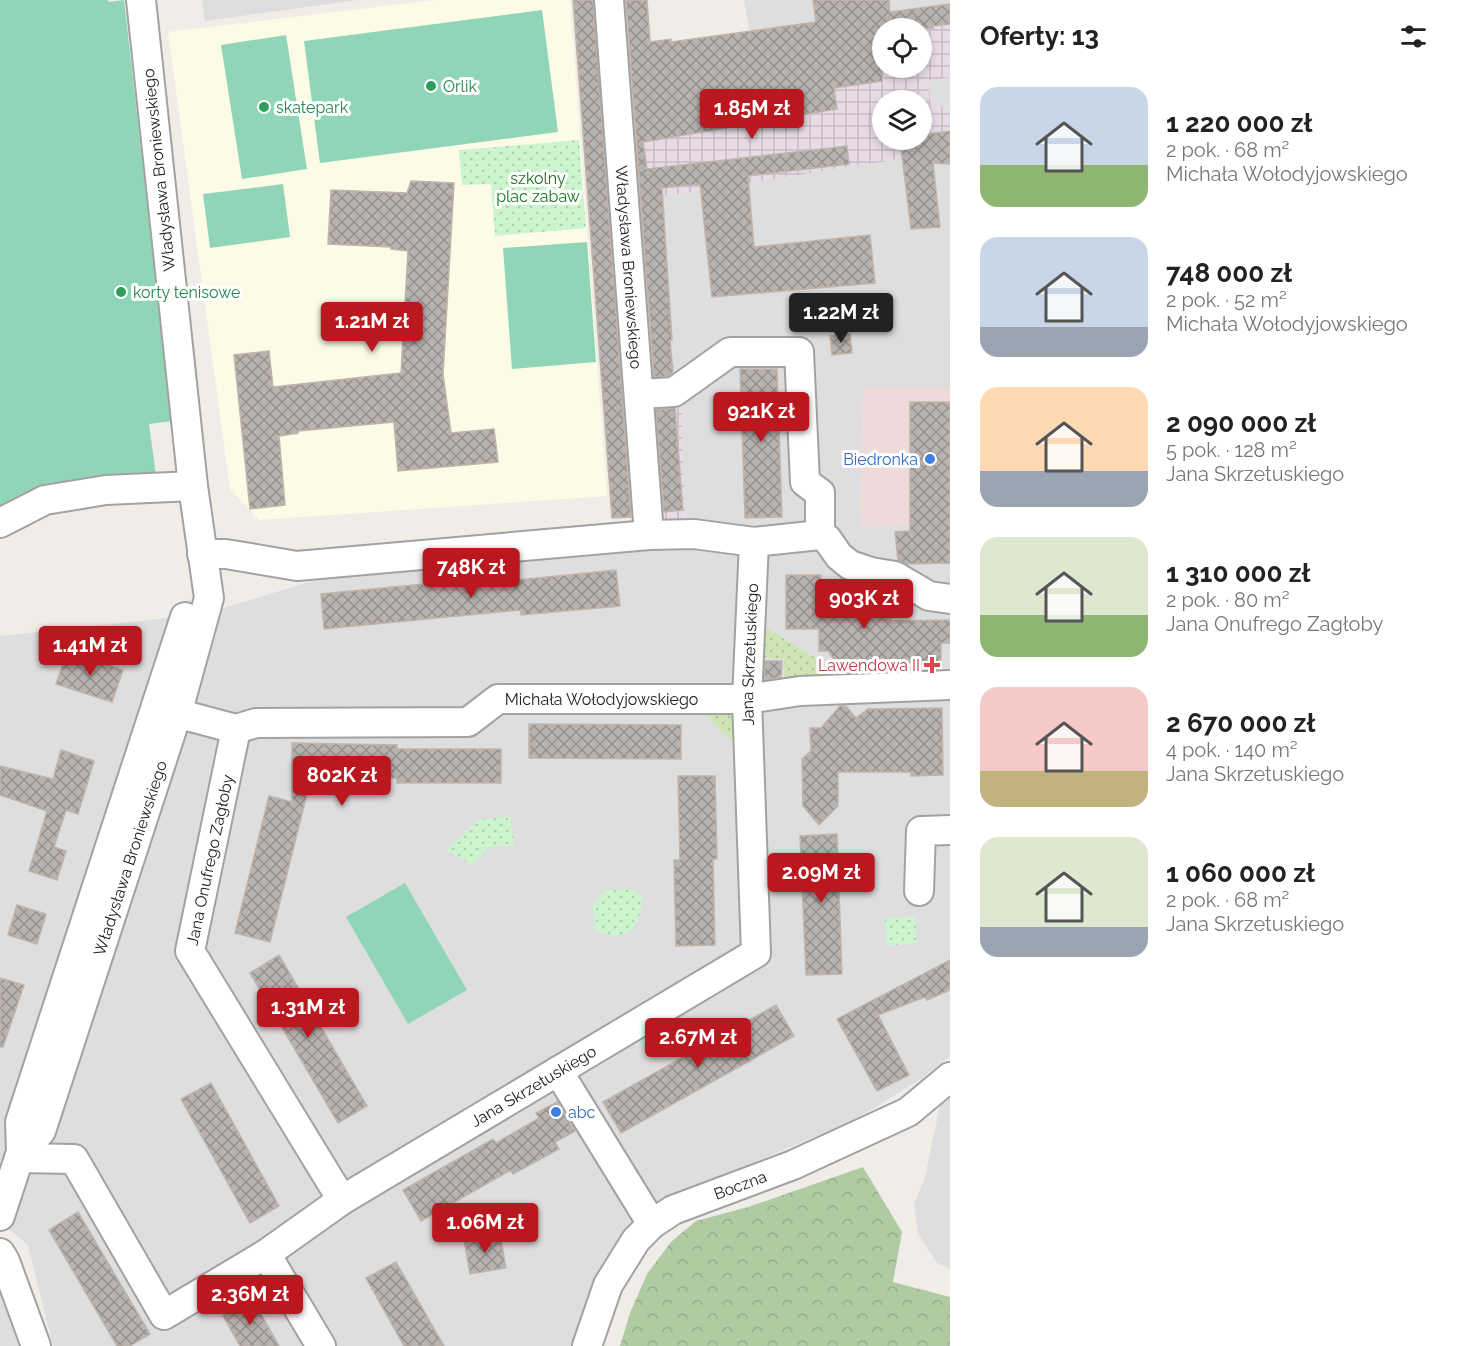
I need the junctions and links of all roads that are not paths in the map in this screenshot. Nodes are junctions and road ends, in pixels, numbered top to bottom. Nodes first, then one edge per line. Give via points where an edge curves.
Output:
1 (141, 0) edge
2 (609, 0) edge
3 (639, 394) junction
4 (192, 486) junction
5 (0, 523) edge
6 (649, 535) junction
7 (820, 535) junction
8 (754, 542) junction
9 (202, 554) junction
10 (939, 597) edge
11 (950, 685) edge
12 (747, 699) junction
13 (167, 711) junction
14 (236, 729) junction
15 (950, 830) edge
16 (920, 891) dead end
17 (558, 1071) junction
18 (950, 1077) edge
19 (20, 1155) junction
20 (342, 1200) junction
21 (0, 1216) edge
22 (652, 1224) junction
23 (0, 1253) edge
24 (266, 1254) junction
25 (36, 1346) edge
26 (321, 1346) edge
27 (587, 1346) edge

1 - 4 street, Władysława Broniewskiego
2 - 3 street, Władysława Broniewskiego
3 - 6 street, Władysława Broniewskiego
3 - 7 street via 674,392 730,352 799,351 805,482 820,494
4 - 5 street via 106,490 45,500
4 - 9 street, Władysława Broniewskiego
6 - 8 street via 694,534
6 - 9 street via 297,566 226,554
7 - 8 street
7 - 10 street via 850,565 895,576
8 - 12 street, Jana Skrzetuskiego
9 - 13 street, Władysława Broniewskiego
11 - 12 street, Michała Wołodyjowskiego via 800,691
12 - 14 street, Michała Wołodyjowskiego via 498,699 468,722 256,723
12 - 17 street, Jana Skrzetuskiego via 756,953
13 - 14 street, Michała Wołodyjowskiego
13 - 19 street, Władysława Broniewskiego via 20,1122
14 - 20 street, Jana Onufrego Zagłoby via 190,951
15 - 16 street via 921,831
17 - 20 street, Jana Skrzetuskiego
17 - 22 street
18 - 22 street, Boczna via 908,1112 794,1165 673,1210
19 - 21 street, Władysława Broniewskiego
19 - 24 street, Jana Skrzetuskiego via 74,1159 164,1315
20 - 24 street, Jana Skrzetuskiego
22 - 27 street, Boczna via 636,1240 608,1285
23 - 25 street
24 - 26 street

